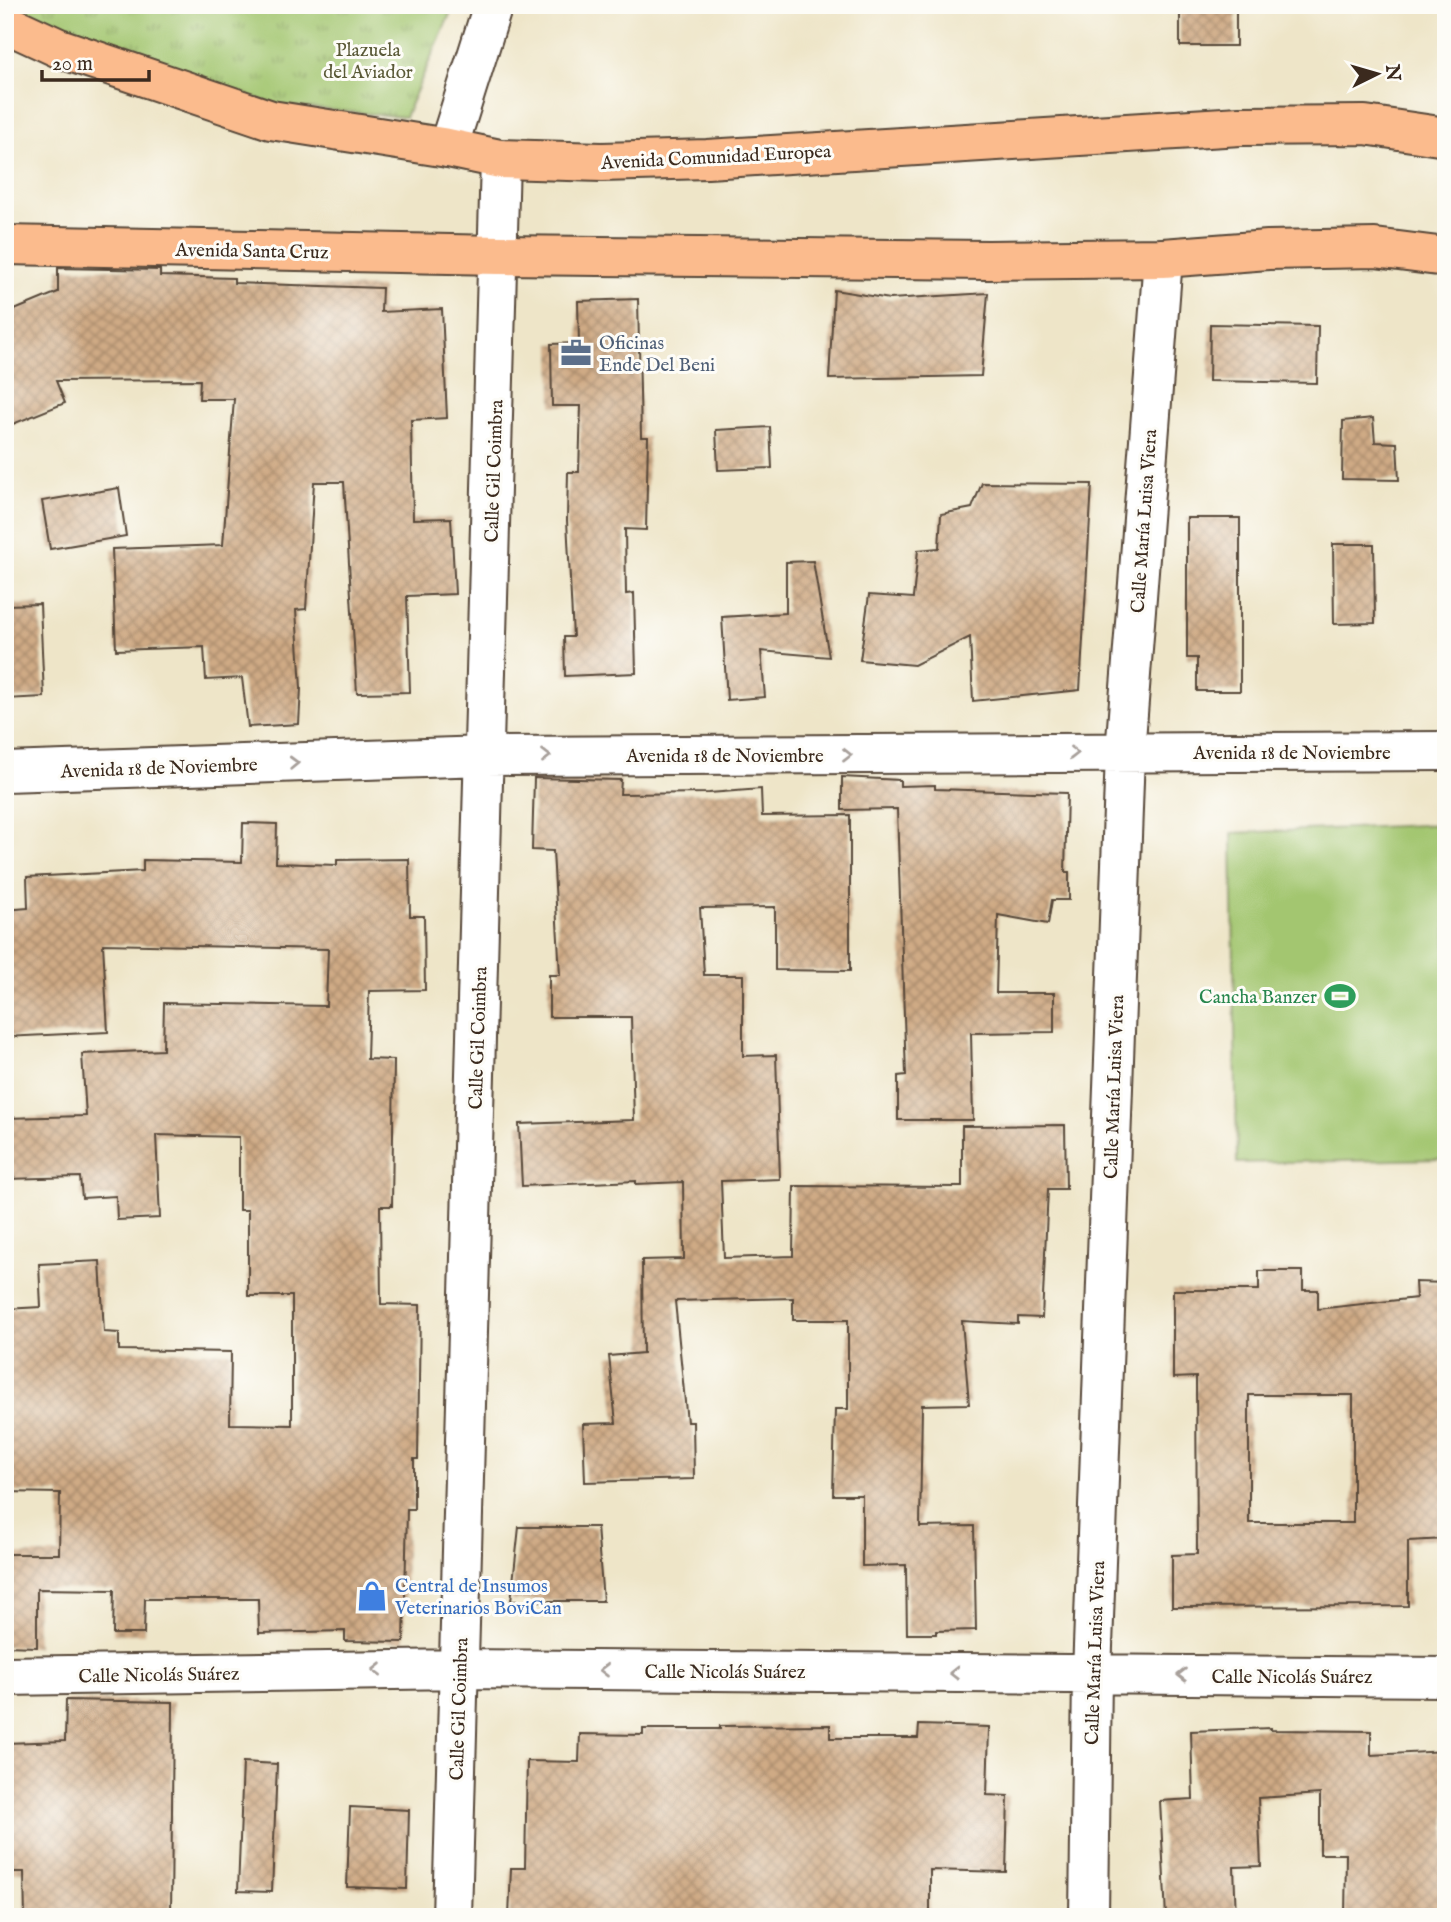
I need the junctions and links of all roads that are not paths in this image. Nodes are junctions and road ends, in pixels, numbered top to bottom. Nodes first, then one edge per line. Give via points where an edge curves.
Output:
1 (494, 6) edge
2 (5, 23) edge
3 (1446, 137) edge
4 (447, 148) junction
5 (500, 159) junction
6 (5, 245) edge
7 (499, 255) junction
8 (1446, 257) edge
9 (1163, 258) junction
10 (1446, 751) edge
11 (1125, 753) junction
12 (485, 756) junction
13 (5, 772) edge
14 (459, 1669) junction
15 (1093, 1674) junction
16 (5, 1676) edge
17 (1446, 1677) edge
18 (452, 1917) edge
19 (1088, 1917) edge

1 - 4 street
2 - 4 main road, Avenida Comunidad Europea via 59,48 271,120
3 - 5 main road, Avenida Comunidad Europea via 1365,125 1240,126 707,159
4 - 5 main road, Avenida Comunidad Europea
5 - 7 street, Calle Gil Coimbra
6 - 7 main road, Avenida Santa Cruz
7 - 9 main road, Avenida Santa Cruz
7 - 12 street, Calle Gil Coimbra
8 - 9 main road, Avenida Santa Cruz via 1375,248
9 - 11 street, Calle María Luisa Viera
10 - 11 street, Avenida 18 de Noviembre
12 -> 11 street, Avenida 18 de Noviembre
11 - 15 street, Calle María Luisa Viera
13 -> 12 street, Avenida 18 de Noviembre
12 - 14 street, Calle Gil Coimbra
15 -> 14 street, Calle Nicolás Suárez
14 -> 16 street, Calle Nicolás Suárez
14 - 18 street, Calle Gil Coimbra
17 -> 15 street, Calle Nicolás Suárez
15 - 19 street, Calle María Luisa Viera

